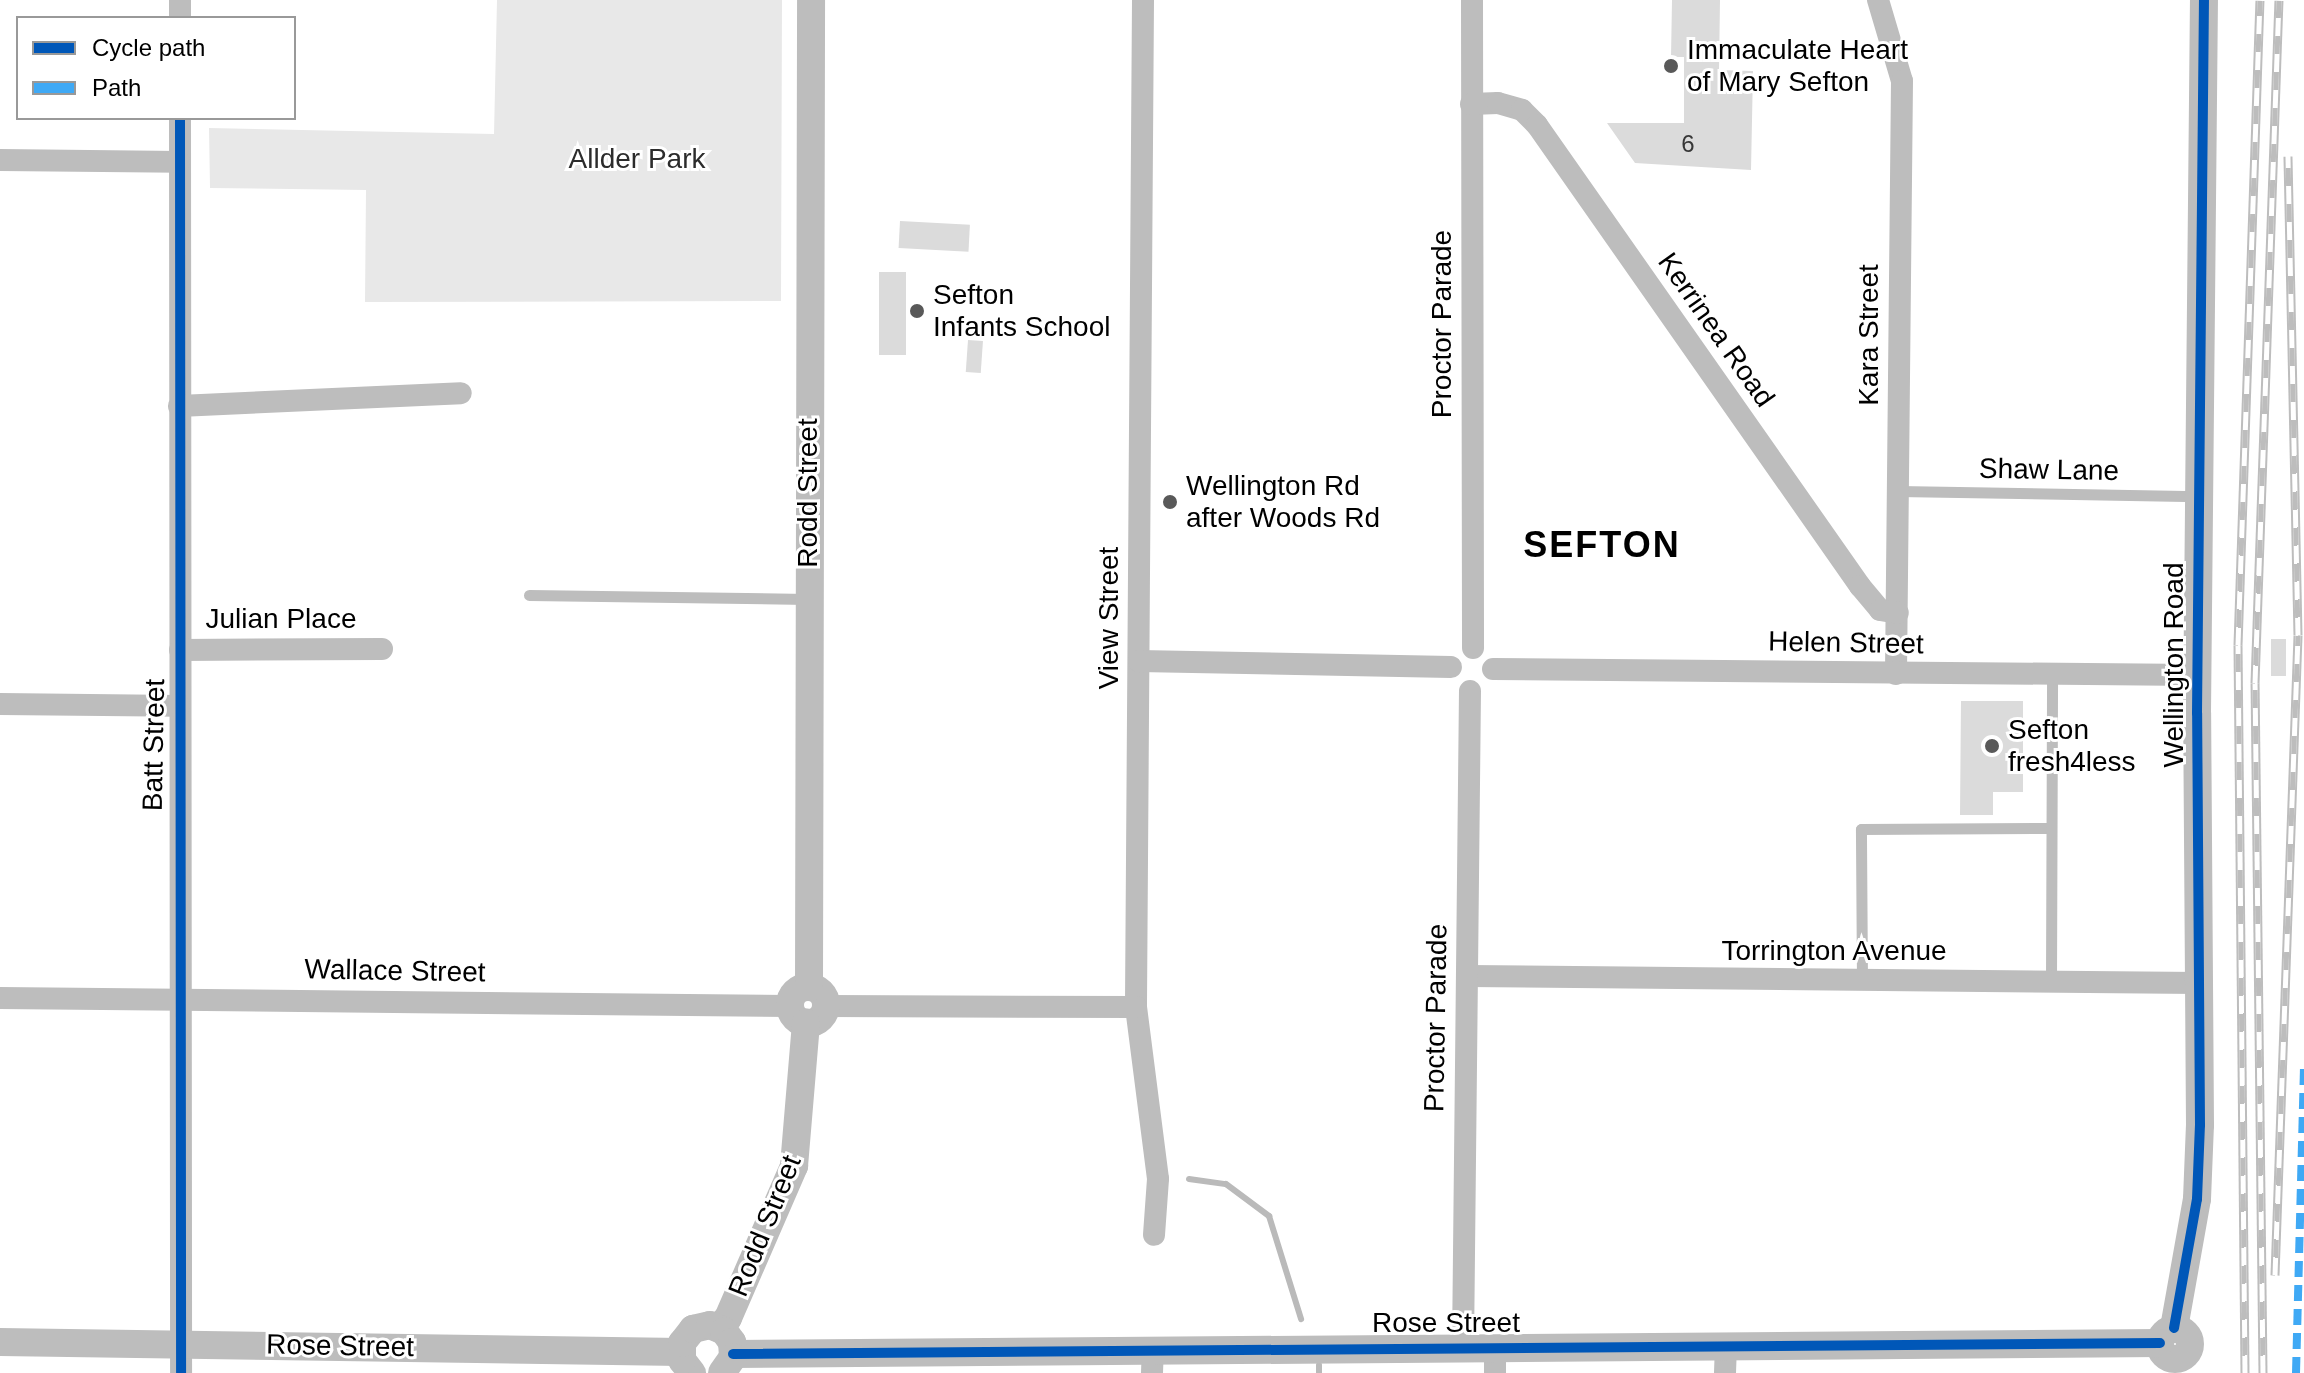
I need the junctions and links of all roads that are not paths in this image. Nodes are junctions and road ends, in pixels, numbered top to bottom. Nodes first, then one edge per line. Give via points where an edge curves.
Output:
1 (811, 0) edge
2 (1143, 0) edge
3 (1472, 0) edge
4 (1878, 0) edge
5 (2204, 0) edge
6 (1471, 104) junction
7 (180, 120) edge
8 (0, 160) edge
9 (179, 162) junction
10 (461, 393) dead end
11 (179, 406) junction
12 (1898, 491) junction
13 (2200, 496) junction
14 (529, 595) dead end
15 (809, 599) junction
16 (1898, 613) junction
17 (1473, 648) junction
18 (382, 649) dead end
19 (180, 650) junction
20 (1139, 661) junction
21 (1451, 667) junction
22 (1493, 669) junction
23 (1896, 674) junction
24 (2052, 675) junction
25 (2197, 675) junction
26 (1470, 691) junction
27 (0, 704) edge
28 (179, 706) junction
29 (2050, 828) junction
30 (1468, 976) junction
31 (2051, 982) junction
32 (1862, 983) junction
33 (2199, 983) junction
34 (0, 998) edge
35 (177, 999) junction
36 (808, 1006) junction
37 (1136, 1007) junction
38 (1154, 1235) dead end
39 (718, 1328) junction
40 (0, 1342) edge
41 (181, 1343) junction
42 (1463, 1347) junction
43 (2171, 1351) edge
44 (1726, 1359) edge
45 (1495, 1360) edge
46 (1153, 1361) edge
47 (686, 1362) edge
48 (727, 1363) edge
49 (181, 1373) edge

1 - 15 street, Rodd Street
2 - 20 street, View Street
3 - 6 street, Proctor Parade
4 - 12 street, Kara Street via 1902,81
5 - 13 street, Wellington Road
6 - 16 street, Kerrinea Road via 1498,103 1522,110 1537,125 1852,575 1880,610
6 - 17 street, Proctor Parade
7 - 9 street, Batt Street
8 - 9 street
9 - 11 street, Batt Street
10 - 11 street
11 - 19 street, Batt Street
12 - 13 lane, Shaw Lane
12 - 16 street, Kara Street
13 - 25 street, Wellington Road
14 - 15 lane
15 - 36 street, Rodd Street
16 - 23 street, Kara Street
17 - 21 street via 1460,651
17 - 22 street via 1486,653
18 - 19 street, Julian Place
19 - 28 street, Batt Street
20 - 21 street
20 - 37 street, View Street
21 - 26 street via 1456,684
22 - 23 street, Helen Street
22 - 26 street via 1488,684
23 - 24 street, Helen Street
24 - 25 street, Helen Street
24 - 29 lane
25 - 33 street, Wellington Road via 2204,911
26 - 30 street, Proctor Parade
27 - 28 street
28 - 35 street, Batt Street
29 - 31 lane
29 - 32 lane via 1861,829
30 - 32 street, Torrington Avenue
30 - 42 street, Proctor Parade
31 - 32 street, Torrington Avenue
31 - 33 street, Torrington Avenue
33 - 43 street, Wellington Road via 2205,1035 2197,1199
34 - 35 street, Wallace Street
35 - 36 street, Wallace Street
35 - 41 street, Batt Street
36 - 37 street, Wallace Street
36 - 39 street, Rodd Street via 794,1166 728,1318
37 - 38 street, View Street via 1158,1179
39 - 47 street via 693,1329
39 - 48 street via 728,1336
40 - 41 street, Rose Street
41 - 47 street, Rose Street
41 - 49 street, Batt Street
42 - 45 street, Rose Street
42 - 46 street, Rose Street
43 - 44 street, Rose Street
44 - 45 street, Rose Street
46 - 48 street, Rose Street via 904,1357

